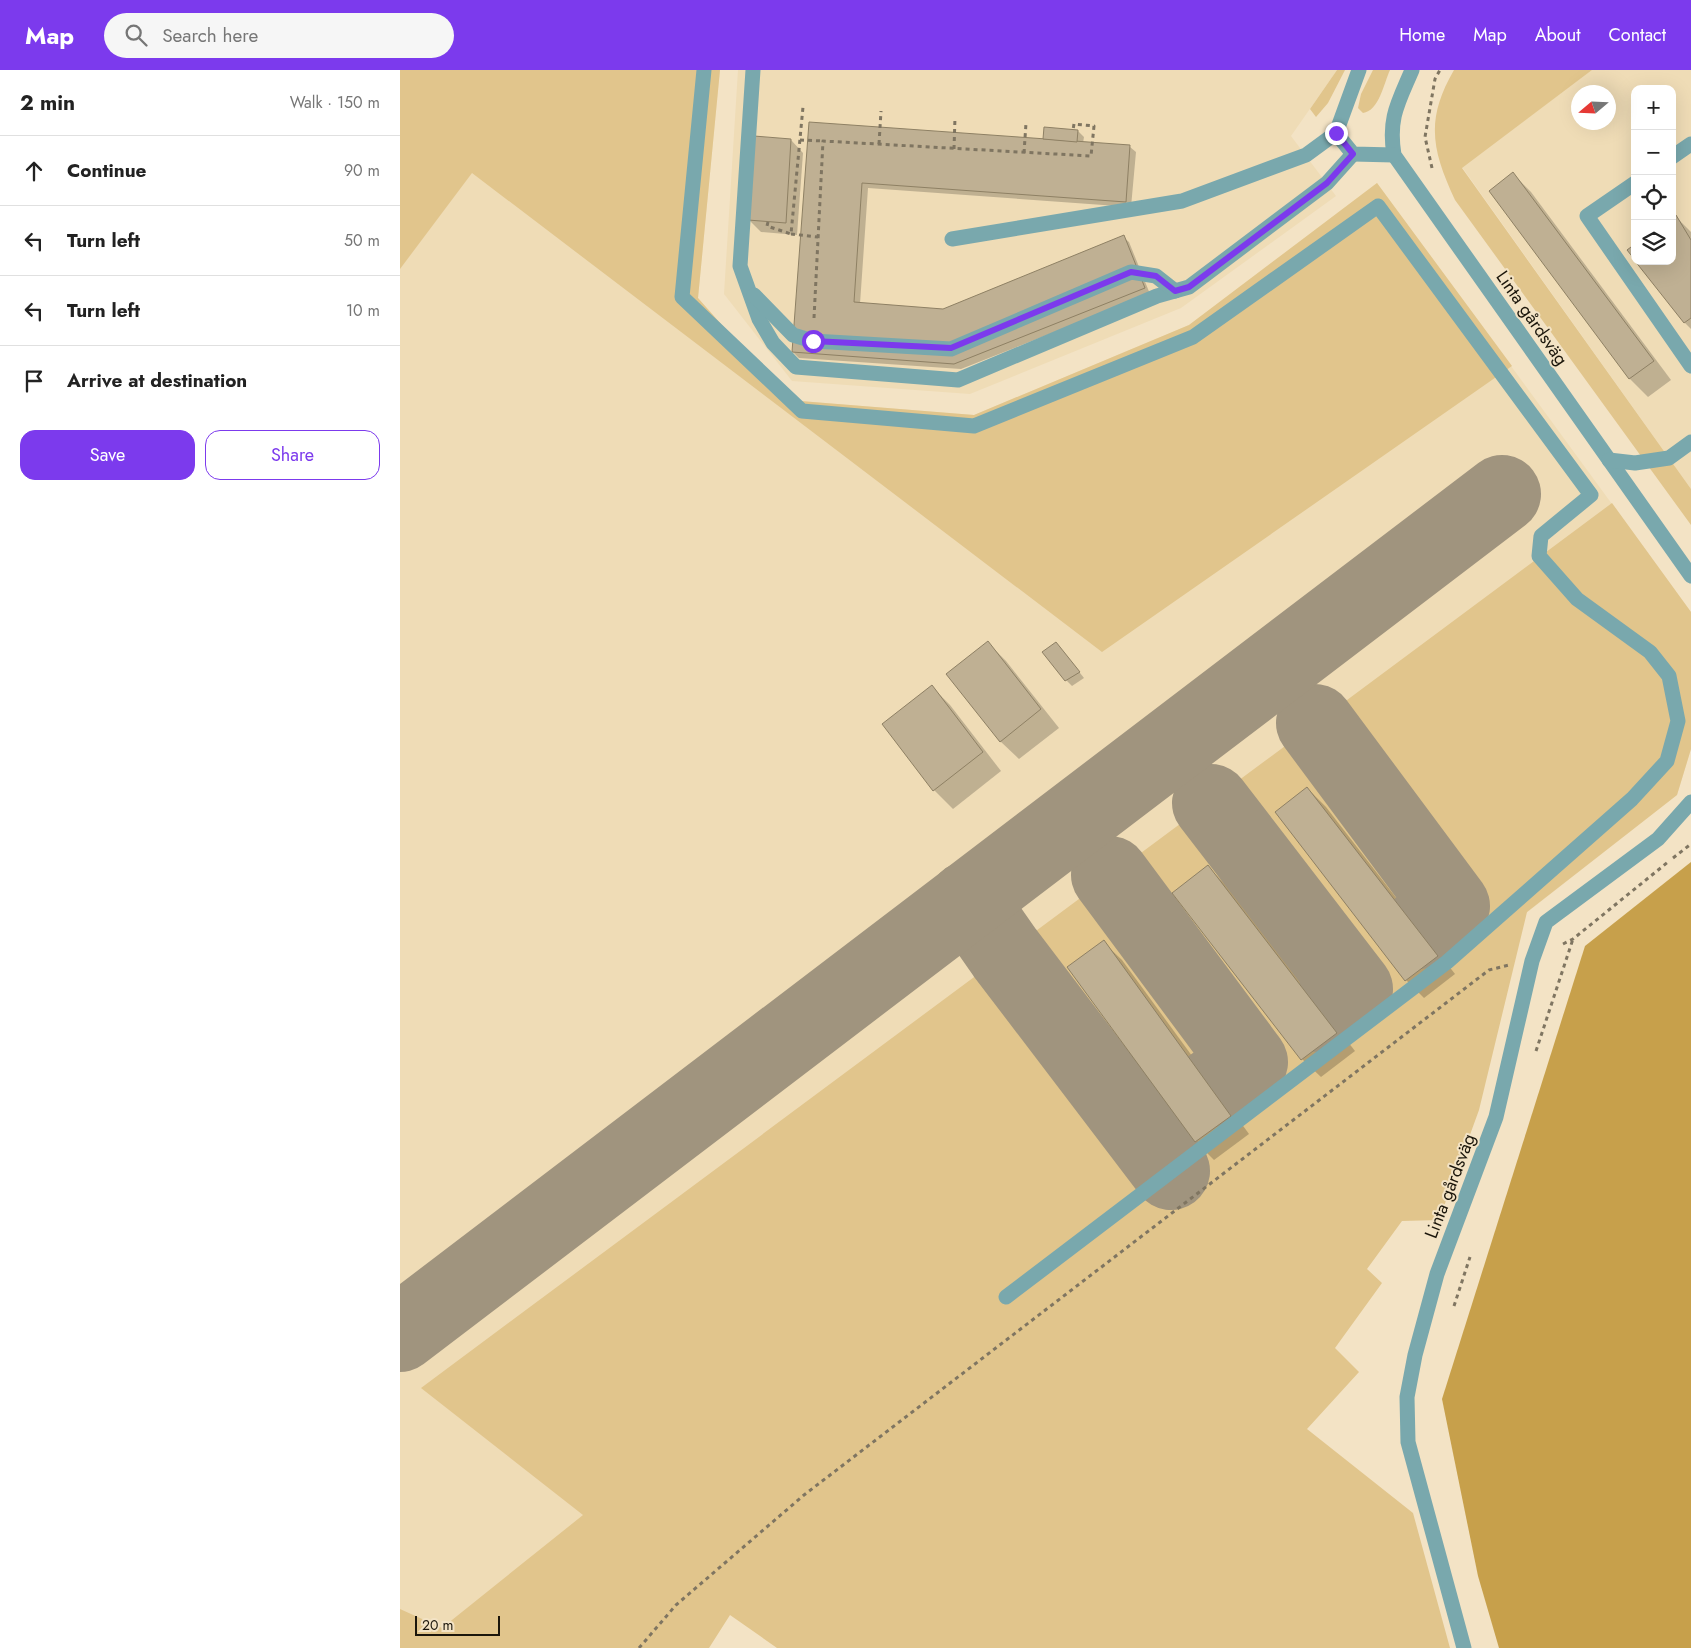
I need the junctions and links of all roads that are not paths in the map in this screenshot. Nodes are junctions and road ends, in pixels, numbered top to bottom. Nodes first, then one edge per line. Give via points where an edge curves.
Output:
1 (704, 70) edge
2 (753, 70) edge
3 (1359, 70) edge
4 (1412, 70) edge
5 (1336, 133) junction
6 (1691, 144) edge
7 (1353, 154) junction
8 (1676, 154) edge
9 (1394, 155) junction
10 (1631, 186) edge
11 (952, 239) dead end
12 (748, 288) junction
13 (1175, 291) junction
14 (1691, 366) edge
15 (1691, 442) edge
16 (1609, 460) junction
17 (1691, 576) edge
18 (1691, 802) edge
19 (1006, 1297) dead end
20 (1464, 1648) edge

1 - 19 street via 682,297 802,411 974,426 1193,337 1378,206 1591,495 1540,536 1539,556 1577,599 1650,652 1669,676 1678,721 1667,761 1632,799 1447,962
2 - 12 street via 740,266
3 - 5 street
4 - 9 street via 1393,115
5 - 7 street
5 - 11 street via 1306,155 1182,201
6 - 8 street
7 - 9 street
7 - 13 street via 1327,183 1189,287
9 - 16 street, Linta gårdsväg
10 - 14 street via 1587,216
12 - 13 street via 793,335 813,341 951,348 1131,272 1156,276
12 - 13 street via 759,319 773,343 796,367 958,380 1156,296
15 - 16 street via 1669,458 1635,464
16 - 17 street, Linta gårdsväg
18 - 20 street, Linta gårdsväg via 1658,839 1546,922 1532,961 1496,1117 1437,1274 1415,1355 1408,1397 1408,1442

